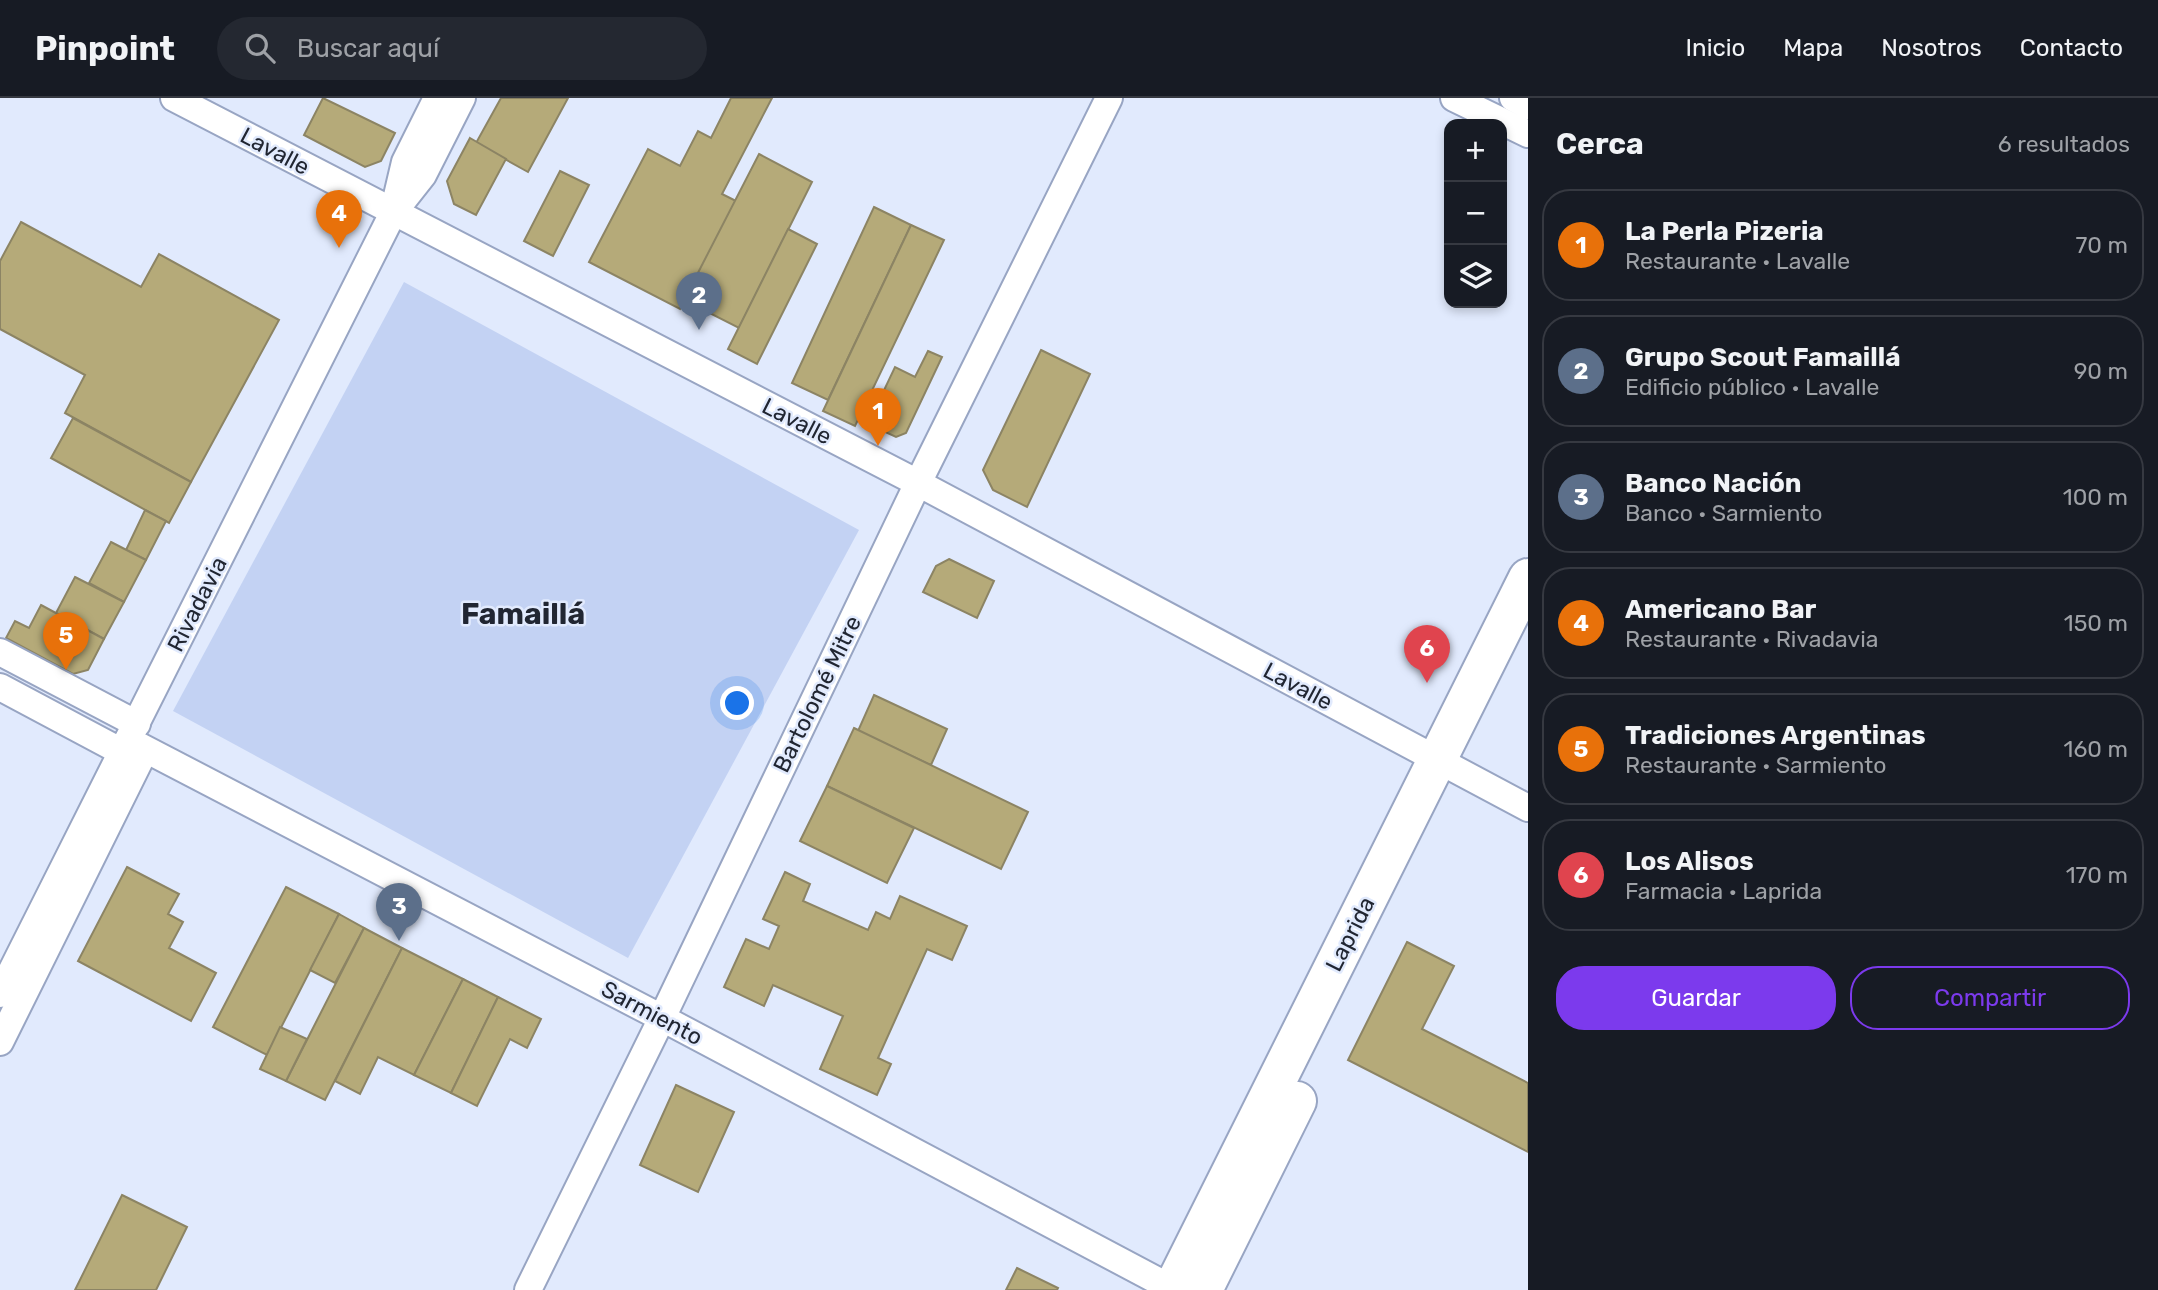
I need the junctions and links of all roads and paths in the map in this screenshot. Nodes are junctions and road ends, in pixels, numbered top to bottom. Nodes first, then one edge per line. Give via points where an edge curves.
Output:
1 (174, 98) edge
2 (437, 98) edge
3 (462, 98) edge
4 (1109, 98) edge
5 (1454, 98) edge
6 (1513, 98) edge
7 (1528, 106) edge
8 (1528, 134) edge
9 (393, 213) junction
10 (918, 483) junction
11 (1528, 578) edge
12 (1528, 637) edge
13 (0, 652) edge
14 (0, 687) edge
15 (133, 741) junction
16 (1449, 767) junction
17 (1528, 808) edge
18 (0, 994) edge
19 (662, 1018) junction
20 (0, 1042) edge
21 (528, 1290) edge
22 (1180, 1290) edge

1 - 9 street, Lavalle
2 - 9 street, Rivadavia via 405,162
3 - 9 street, Rivadavia via 423,176
4 - 10 street, Bartolomé Mitre
5 - 8 street
6 - 7 street
9 - 10 street, Lavalle
9 - 15 street, Rivadavia
10 - 16 street, Lavalle
10 - 19 street, Bartolomé Mitre
11 - 16 main road, Laprida
12 - 16 main road, Laprida
13 - 15 street, Sarmiento
14 - 15 street, Sarmiento
15 - 18 street, Rivadavia
15 - 19 street, Sarmiento
15 - 20 street, Rivadavia
16 - 17 street, Lavalle
16 - 22 main road, Laprida
19 - 21 street, Bartolomé Mitre
19 - 22 street, Sarmiento

